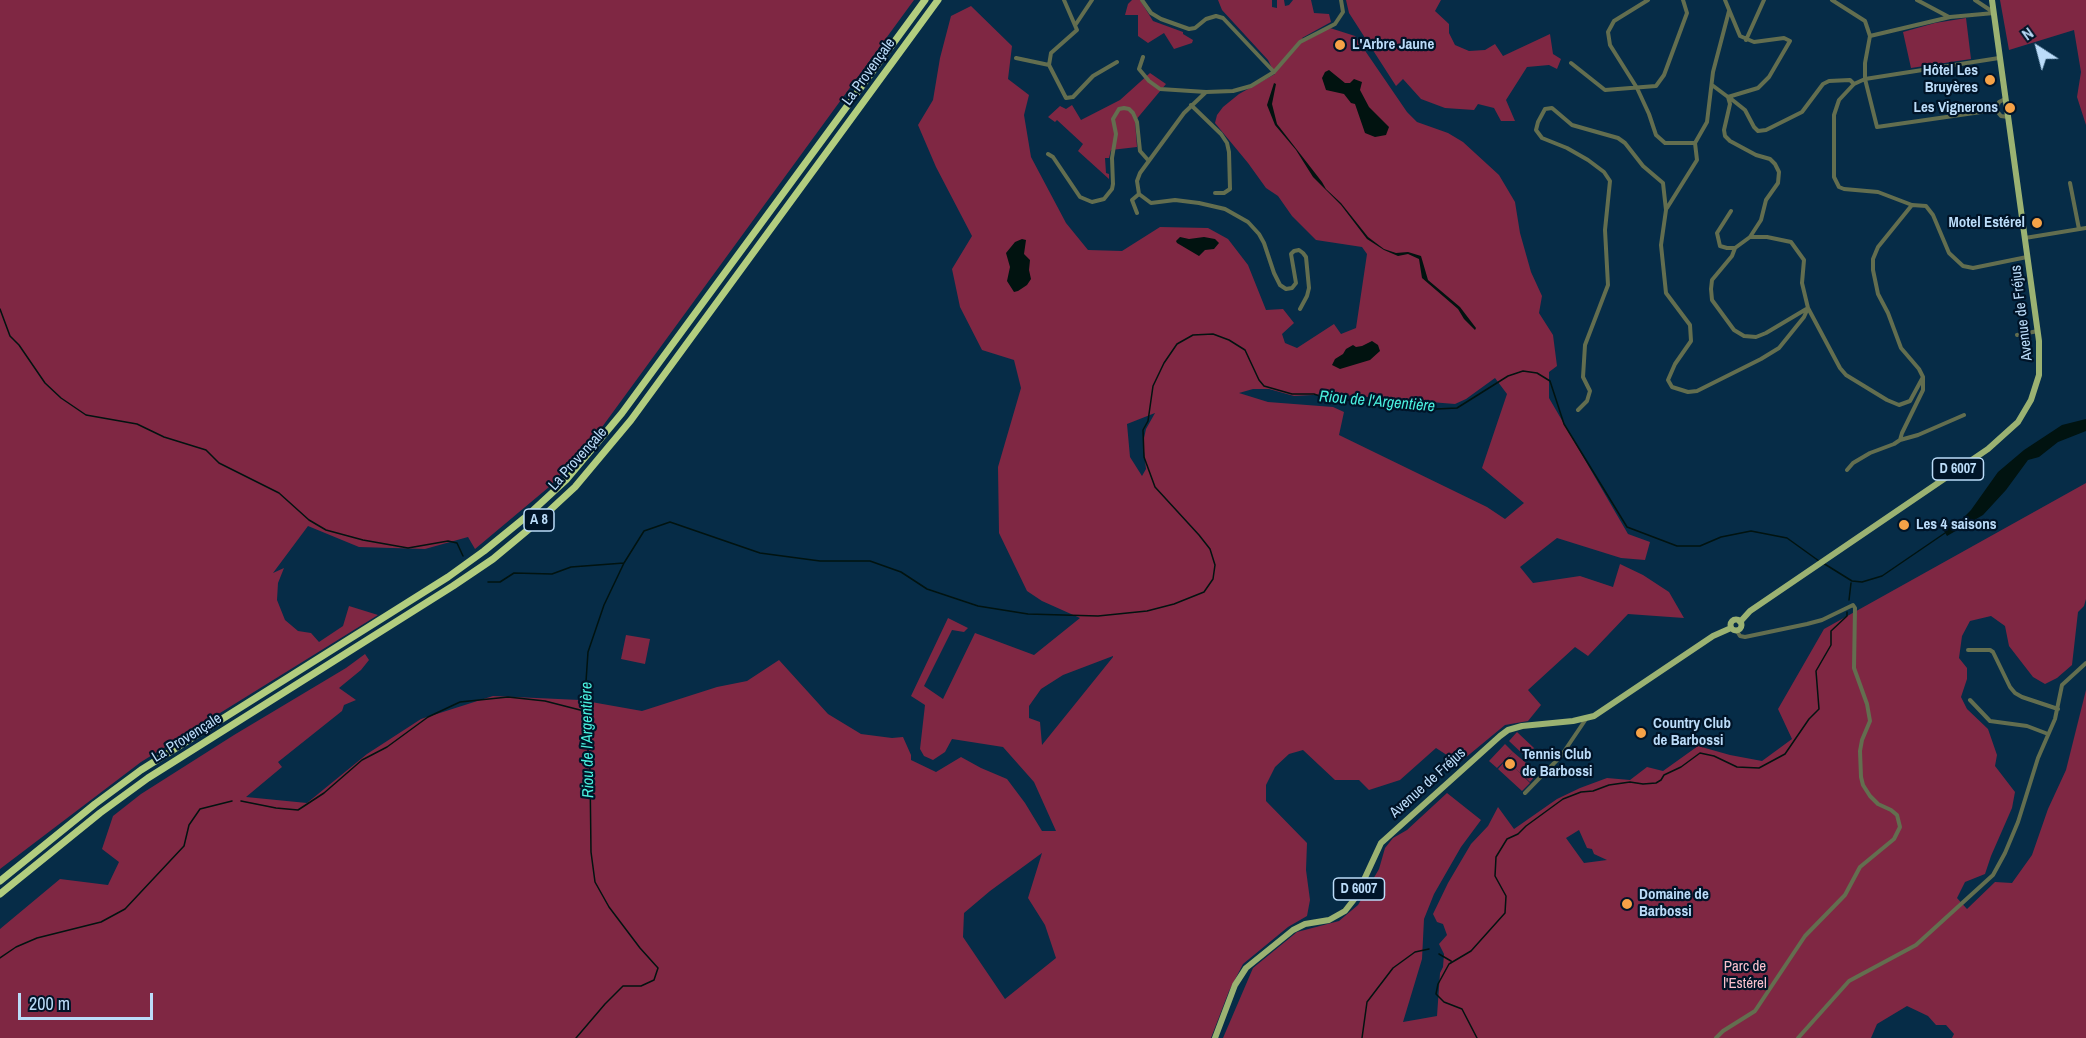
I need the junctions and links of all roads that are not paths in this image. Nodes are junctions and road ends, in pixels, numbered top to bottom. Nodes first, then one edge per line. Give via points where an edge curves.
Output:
1 (925, 0) edge
2 (938, 0) edge
3 (1064, 0) edge
4 (1092, 0) edge
5 (1142, 0) edge
6 (1341, 0) edge
7 (1648, 0) edge
8 (1683, 0) edge
9 (1725, 0) edge
10 (1764, 0) edge
11 (1832, 0) edge
12 (1917, 0) edge
13 (1975, 0) edge
14 (1992, 0) edge
15 (1729, 11) junction
16 (1994, 13) junction
17 (1950, 17) junction
18 (1076, 25) junction
19 (1870, 36) junction
20 (1746, 40) junction
21 (1143, 57) dead end
22 (1016, 58) dead end
23 (2000, 58) junction
24 (1117, 62) dead end
25 (1571, 63) dead end
26 (1049, 65) junction
27 (1275, 72) junction
28 (1865, 79) junction
29 (1712, 84) junction
30 (1854, 84) junction
31 (1637, 88) junction
32 (1206, 92) junction
33 (1728, 97) junction
34 (2006, 99) junction
35 (1191, 105) junction
36 (1992, 111) junction
37 (2009, 117) junction
38 (1695, 143) junction
39 (1048, 154) dead end
40 (1149, 160) junction
41 (2070, 183) dead end
42 (1215, 193) dead end
43 (1139, 194) junction
44 (1912, 205) junction
45 (1666, 210) junction
46 (1731, 211) dead end
47 (1137, 213) dead end
48 (2086, 228) edge
49 (2079, 229) junction
50 (1750, 237) junction
51 (2025, 238) junction
52 (1735, 248) junction
53 (2027, 257) junction
54 (1808, 308) junction
55 (1300, 309) dead end
56 (2038, 331) junction
57 (2017, 335) dead end
58 (1923, 377) junction
59 (1578, 410) dead end
60 (1964, 415) dead end
61 (1900, 440) junction
62 (1847, 470) dead end
63 (1734, 629) junction
64 (1968, 650) dead end
65 (2086, 663) edge
66 (1970, 700) dead end
67 (2058, 709) junction
68 (1586, 719) junction
69 (2048, 734) junction
70 (1525, 793) dead end
71 (0, 881) edge
72 (0, 894) edge
73 (1215, 1038) edge
74 (1716, 1038) edge
75 (1798, 1038) edge

1 - 71 highway, La Provençale / A 8 via 622,413 566,480 484,552 141,770
2 - 72 highway, La Provençale / A 8 via 631,420 575,487 493,559 148,778
3 - 18 street
4 - 18 street
5 - 27 street via 1151,13 1189,29 1206,19 1223,18
6 - 27 street via 1340,19 1300,42
7 - 31 street via 1614,21 1608,32 1610,45
8 - 31 street via 1687,13 1664,75 1656,86
9 - 15 street
10 - 20 street
11 - 19 street via 1865,21
12 - 17 street
13 - 16 street
14 - 16 main road, Avenue de Fréjus / D 6007
15 - 20 street via 1740,36
15 - 29 street
16 - 17 street
16 - 23 main road, Avenue de Fréjus / D 6007
17 - 19 street
18 - 26 street via 1077,30 1051,53
19 - 28 street
20 - 33 street via 1790,41 1758,88
21 - 32 street via 1138,69 1160,89
22 - 26 street
23 - 28 street
23 - 34 main road, Avenue de Fréjus / D 6007
24 - 26 street via 1093,76 1073,97 1065,98
25 - 31 street via 1605,90
27 - 32 street via 1251,86
28 - 30 street
28 - 36 street via 1877,127
29 - 33 street
29 - 38 street via 1707,122
30 - 33 street via 1850,80 1823,84 1802,112 1758,131 1745,110
30 - 44 street via 1839,100 1834,115 1836,182 1839,188 1878,192
31 - 38 street via 1656,135 1665,142
32 - 35 street
33 - 50 street via 1725,136 1770,159 1779,172 1778,183
34 - 36 street
34 - 37 main road, Avenue de Fréjus / D 6007
35 - 40 street
35 - 42 street via 1227,143 1230,189 1224,194
36 - 37 street
37 - 51 main road, Avenue de Fréjus / D 6007
38 - 45 street via 1697,160
39 - 40 street via 1080,197 1092,202 1104,199 1113,184 1113,119 1124,108 1133,113 1140,151
40 - 43 street via 1137,181
41 - 49 street
43 - 47 street via 1132,200
43 - 55 street via 1151,203 1174,200 1225,209 1248,222 1259,234 1274,273 1286,289 1296,283 1291,254 1299,250 1304,253 1309,288
44 - 53 street via 1921,204 1929,209 1949,254 1963,266 1973,268
44 - 58 street via 1878,247 1873,270 1878,294 1901,348
45 - 54 street via 1661,245 1666,293 1690,325 1691,341 1671,372 1668,380 1672,387 1696,391 1761,359 1779,348
45 - 59 street via 1663,183 1625,143 1572,125 1552,108 1545,109 1536,130 1542,138 1588,160 1610,181 1605,230 1608,285 1585,345 1583,377 1590,391
46 - 52 street via 1717,233 1717,240 1720,246
48 - 49 street
49 - 51 street
50 - 52 street
50 - 54 street via 1791,242 1804,260 1802,283
51 - 53 main road, Avenue de Fréjus / D 6007
52 - 54 street via 1712,280 1711,289 1712,300 1734,330 1756,337
53 - 56 main road, Avenue de Fréjus / D 6007
54 - 58 street via 1846,375 1887,400 1899,405 1910,400
56 - 57 street
56 - 63 main road, Avenue de Fréjus / D 6007 via 2040,365 2035,390 2027,409 2010,430 1932,488 1750,611 1740,621 1742,626
58 - 61 street via 1923,390
60 - 61 street
61 - 62 street via 1870,453
63 - 68 main road, Avenue de Fréjus / D 6007 via 1713,636
63 - 74 street via 1742,637 1807,624 1853,605 1854,668 1870,721 1860,751 1863,785 1878,804 1900,821 1894,839 1860,867 1845,895 1804,936 1755,1011
64 - 67 street via 1990,650 2015,693
65 - 67 street via 2062,685
66 - 69 street via 1990,722 2027,726
67 - 69 street
68 - 70 street via 1561,756
68 - 73 main road, Avenue de Fréjus / D 6007 via 1522,726 1500,736 1381,843 1356,897 1345,911 1293,930 1246,968 1235,985
69 - 75 street via 2018,822 1993,874 1916,945 1849,981

